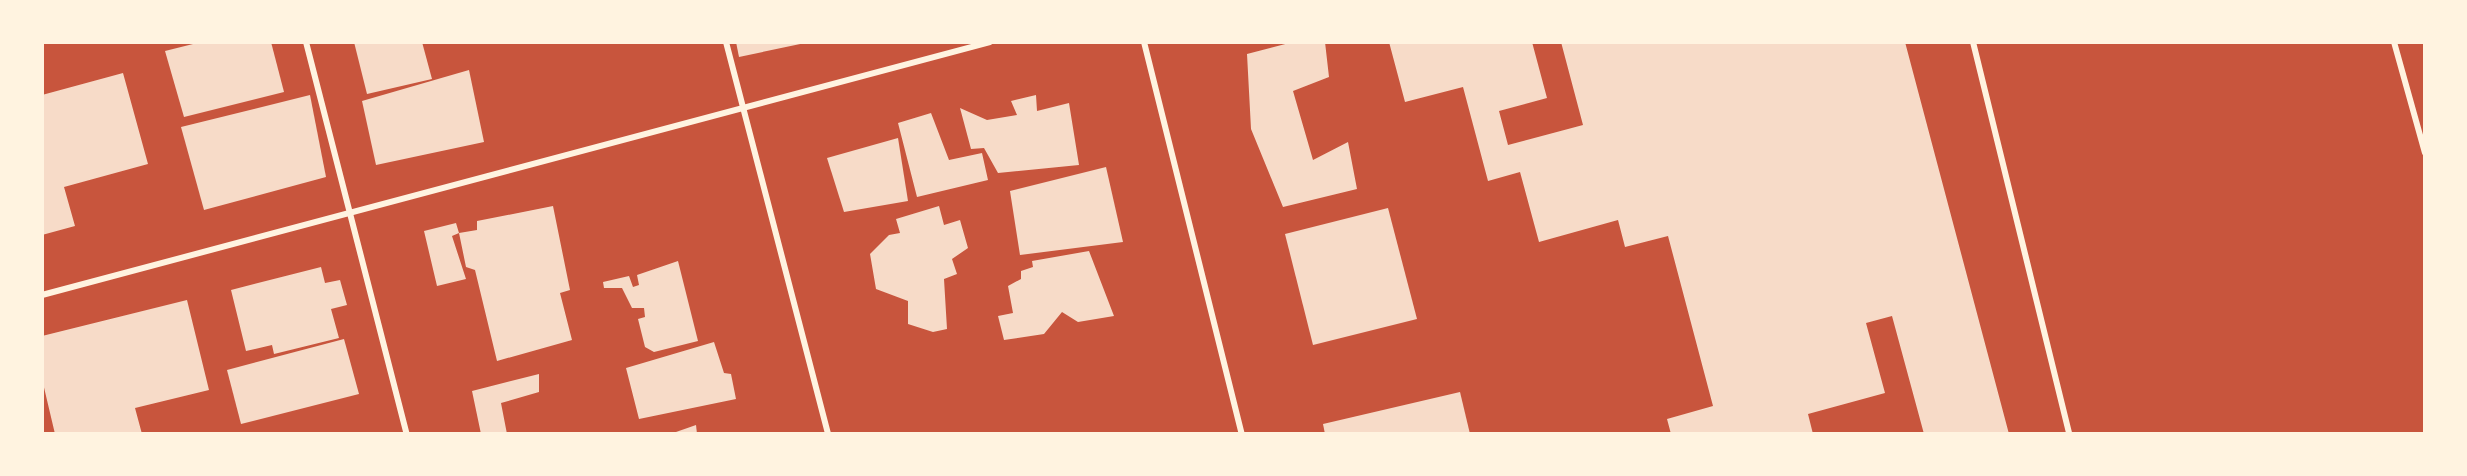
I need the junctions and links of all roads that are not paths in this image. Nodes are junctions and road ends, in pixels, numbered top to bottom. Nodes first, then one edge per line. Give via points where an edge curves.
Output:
1 (306, 42) edge
2 (726, 42) edge
3 (990, 42) edge
4 (1144, 42) edge
5 (1973, 42) edge
6 (2394, 42) edge
7 (742, 105) junction
8 (2425, 153) edge
9 (348, 210) junction
10 (42, 295) edge
11 (407, 434) edge
12 (828, 434) edge
13 (1242, 434) edge
14 (2069, 434) edge

1 - 9 street
2 - 7 street
3 - 7 street
4 - 13 street
5 - 14 street
6 - 8 street
7 - 9 street
7 - 12 street
9 - 10 street
9 - 11 street

